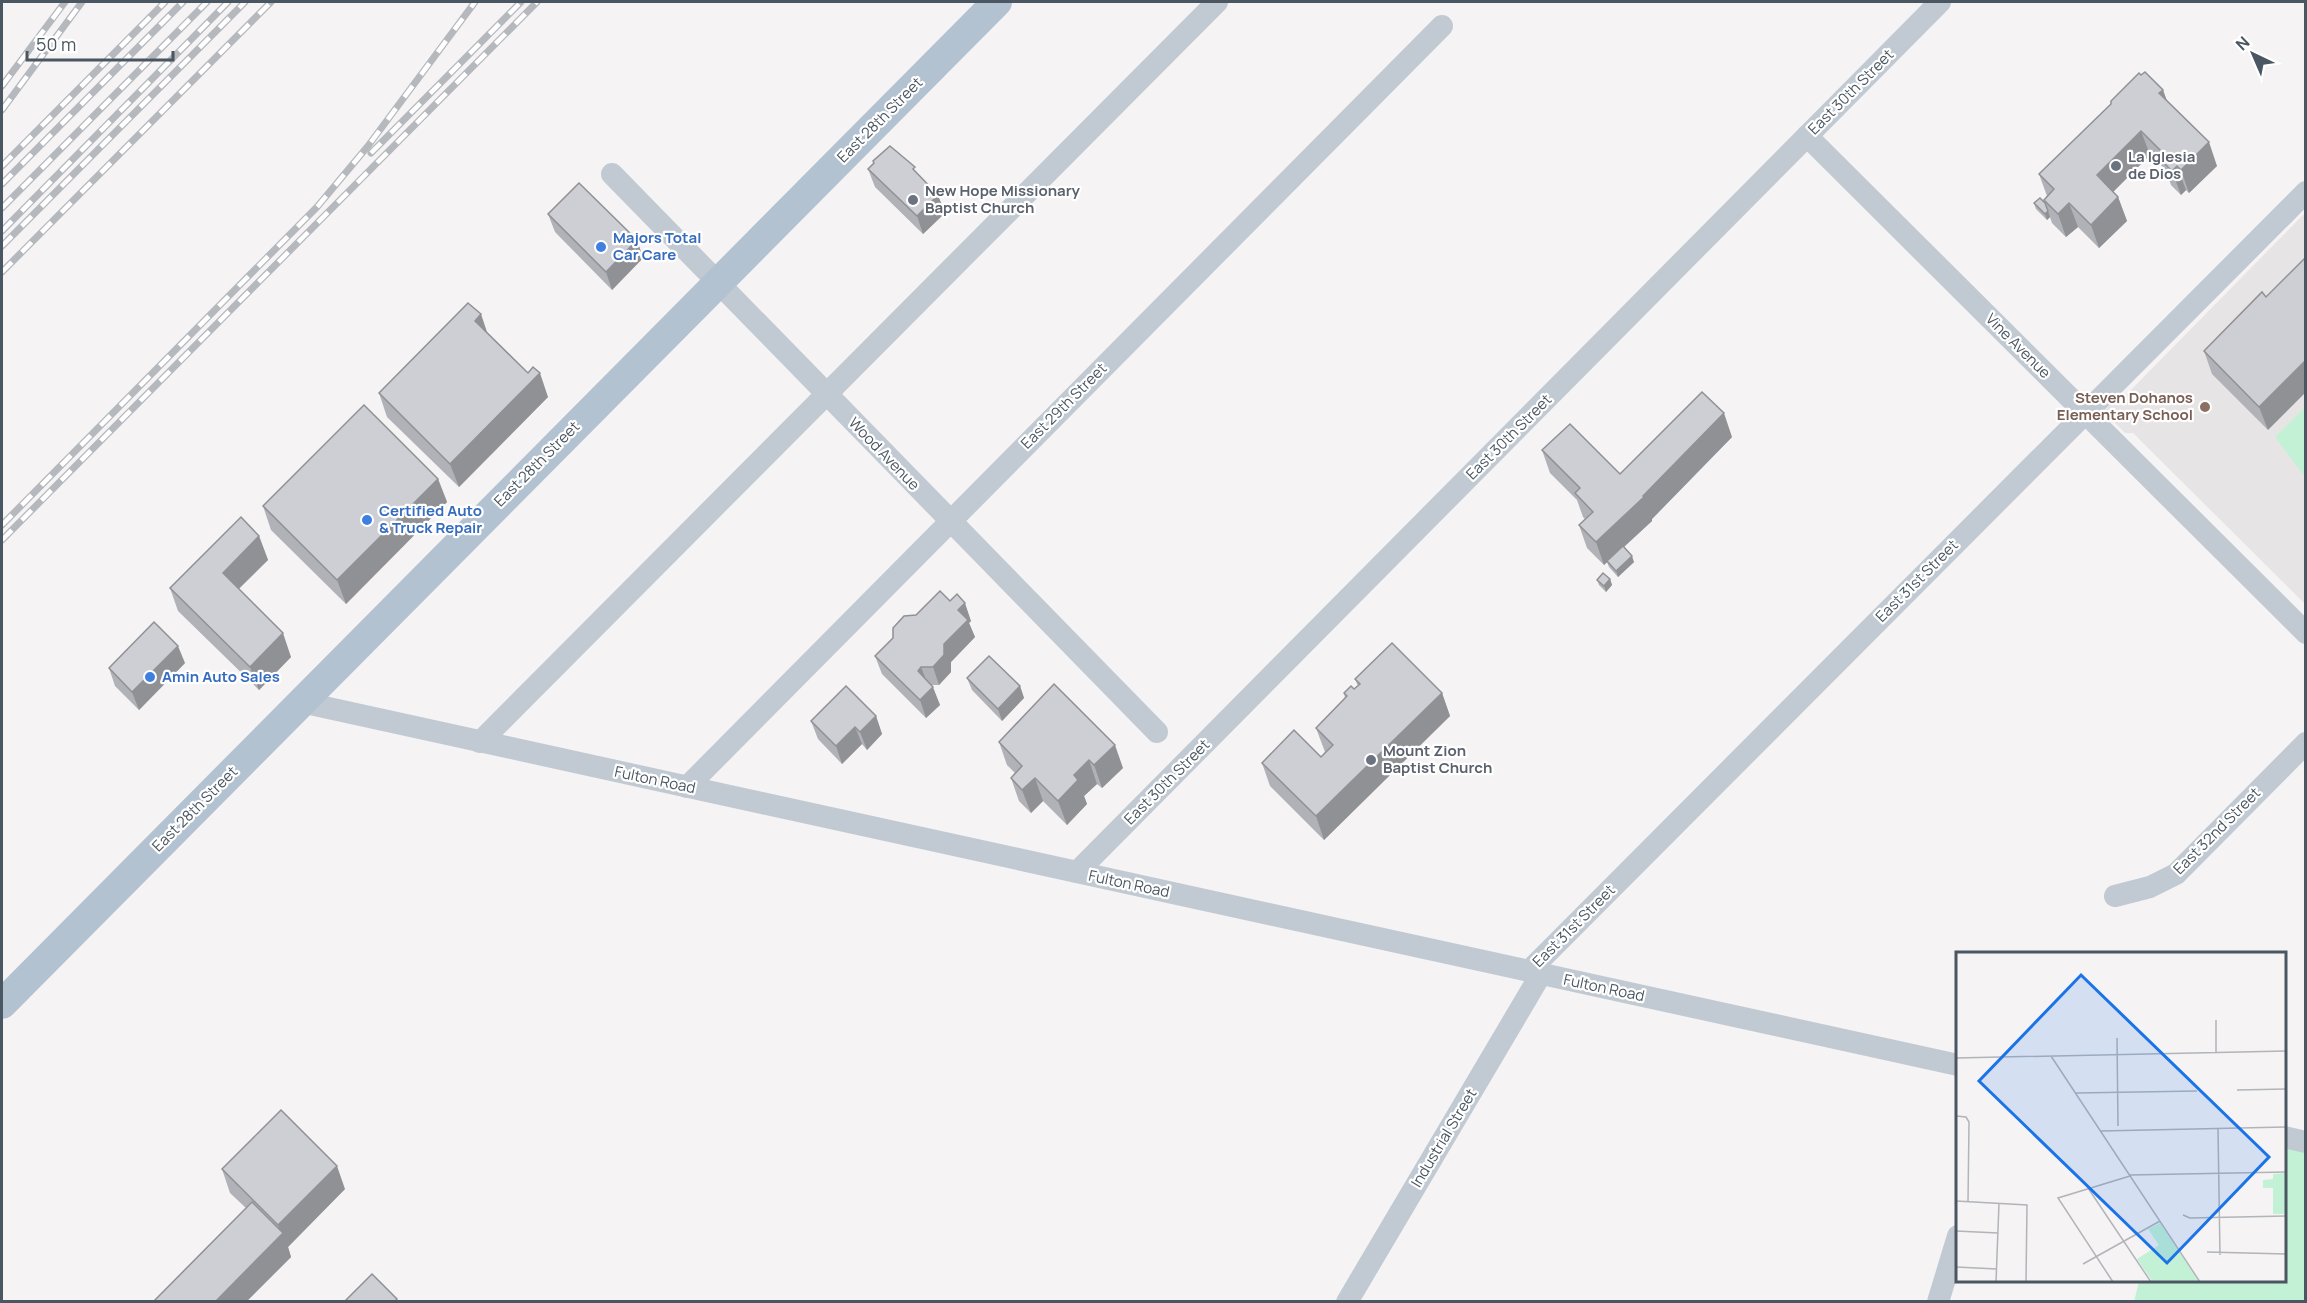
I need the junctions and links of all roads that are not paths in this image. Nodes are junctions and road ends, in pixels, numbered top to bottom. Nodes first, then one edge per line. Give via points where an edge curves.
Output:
1 (997, 2) edge
2 (1217, 2) edge
3 (1941, 2) edge
4 (1442, 26) dead end
5 (1807, 136) junction
6 (612, 174) dead end
7 (2306, 192) edge
8 (717, 283) junction
9 (826, 395) junction
10 (2085, 413) junction
11 (950, 521) junction
12 (2306, 633) edge
13 (301, 702) junction
14 (1157, 732) dead end
15 (480, 742) junction
16 (2306, 743) edge
17 (687, 787) junction
18 (1077, 872) junction
19 (2115, 896) dead end
20 (1535, 973) junction
21 (2, 1004) edge
22 (1956, 1065) edge
23 (2286, 1137) edge
24 (2306, 1142) edge
25 (1956, 1243) edge
26 (1347, 1302) edge
27 (1938, 1302) edge

1 - 8 main road, East 28th Street
2 - 9 street
3 - 5 street, East 30th Street
4 - 11 street, East 29th Street
5 - 10 street, Vine Avenue
5 - 18 street, East 30th Street
6 - 8 street, Wood Avenue
7 - 10 street, East 31st Street
8 - 9 street, Wood Avenue
8 - 13 main road, East 28th Street
9 - 11 street, Wood Avenue
9 - 15 street
10 - 12 street, Vine Avenue
10 - 20 street, East 31st Street
11 - 14 street, Wood Avenue
11 - 17 street, East 29th Street
13 - 15 street, Fulton Road
13 - 21 main road, East 28th Street
15 - 17 street, Fulton Road
16 - 19 street, East 32nd Street via 2176,874 2150,887
17 - 18 street, Fulton Road
18 - 20 street, Fulton Road
20 - 22 street, Fulton Road
20 - 26 street, Industrial Street
23 - 24 street
25 - 27 street

